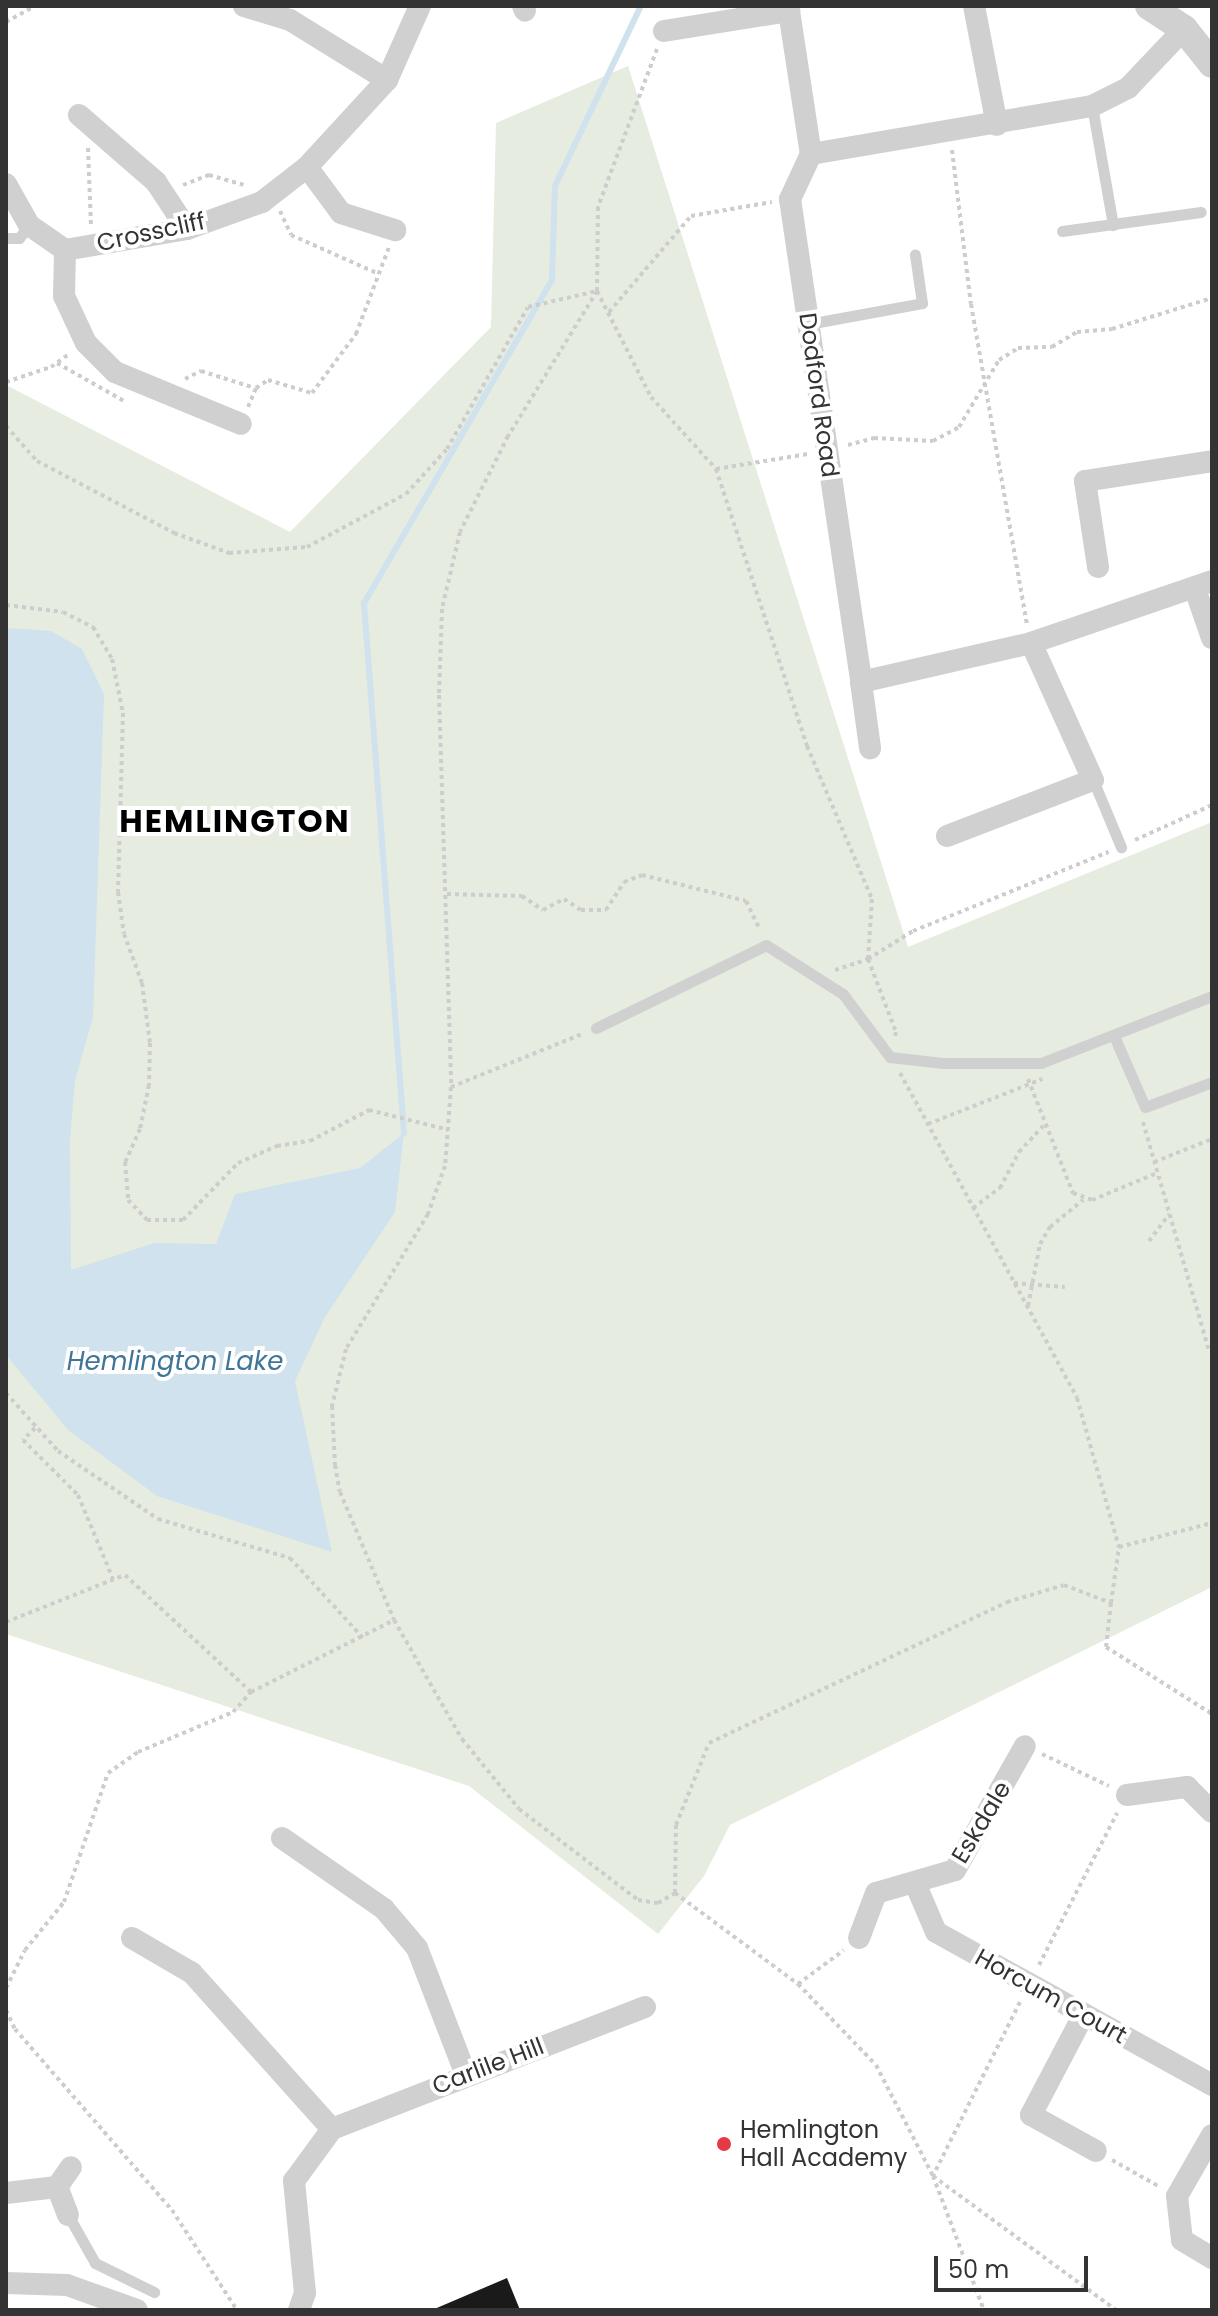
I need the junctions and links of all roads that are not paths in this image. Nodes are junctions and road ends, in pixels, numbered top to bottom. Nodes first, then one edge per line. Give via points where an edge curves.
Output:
1 (244, 6) edge
2 (420, 6) edge
3 (974, 6) edge
4 (1149, 6) edge
5 (1184, 29) junction
6 (664, 31) road end
7 (1212, 64) edge
8 (387, 80) junction
9 (1092, 106) junction
10 (84, 120) road end
11 (997, 125) junction
12 (811, 154) junction
13 (307, 167) junction
14 (6, 184) edge
15 (1201, 212) dead end
16 (29, 225) junction
17 (1113, 225) junction
18 (187, 229) junction
19 (395, 230) road end
20 (1062, 231) dead end
21 (6, 238) edge
22 (65, 250) junction
23 (915, 255) dead end
24 (808, 324) junction
25 (241, 424) road end
26 (1212, 461) edge
27 (1098, 567) dead end
28 (1203, 585) edge
29 (1212, 638) edge
30 (1031, 643) junction
31 (861, 682) junction
32 (870, 748) dead end
33 (1093, 780) junction
34 (947, 836) dead end
35 (1121, 847) road end
36 (1212, 996) edge
37 (596, 1028) road end
38 (1114, 1036) junction
39 (1212, 1082) edge
40 (1025, 1746) road end
41 (1127, 1795) road end
42 (1212, 1812) edge
43 (282, 1838) dead end
44 (915, 1883) junction
45 (132, 1938) dead end
46 (859, 1938) road end
47 (645, 2007) dead end
48 (1084, 2014) junction
49 (466, 2075) junction
50 (1212, 2085) edge
51 (332, 2129) junction
52 (1212, 2135) edge
53 (1096, 2151) road end
54 (71, 2167) dead end
55 (57, 2187) junction
56 (6, 2193) edge
57 (68, 2215) joint
58 (1212, 2258) edge
59 (6, 2283) edge
60 (154, 2292) dead end
61 (137, 2310) edge
62 (299, 2310) edge

1 - 8 street via 290,20
2 - 8 street, Crosscliff
3 - 11 street
4 - 5 street
5 - 7 street
5 - 9 street via 1128,88
6 - 12 street via 789,11
8 - 13 street, Crosscliff
9 - 11 street
9 - 17 lane
10 - 18 street via 156,182
11 - 12 street
12 - 24 street, Dodford Road via 790,199
13 - 18 street, Crosscliff via 262,202
13 - 19 street via 341,213
14 - 16 street, Crosscliff
15 - 17 lane
16 - 21 lane via 19,238
16 - 22 street, Crosscliff
17 - 20 lane
18 - 22 street, Crosscliff
22 - 25 street via 64,296 86,343 115,372
23 - 24 lane via 922,303
24 - 31 street, Dodford Road
26 - 27 street via 1085,481
28 - 29 street
28 - 30 street
30 - 31 street
30 - 33 street
31 - 32 street, Dodford Road
33 - 34 street
33 - 35 lane
36 - 38 lane
37 - 38 lane via 766,945 843,994 890,1057 1041,1063
38 - 39 lane via 1145,1107
40 - 44 street, Eskdale via 955,1870
41 - 42 street via 1187,1787
43 - 49 street via 384,1909 417,1948
44 - 46 street, Eskdale via 876,1893
44 - 48 street, Horcum Court via 936,1932
45 - 51 street via 192,1973
47 - 49 street, Carlile Hill
48 - 50 street, Horcum Court
48 - 53 street via 1031,2115
49 - 51 street, Carlile Hill
51 - 62 street via 294,2181 305,2293
52 - 58 street via 1177,2196 1182,2240
54 - 55 street
55 - 56 street
55 - 57 street
57 - 60 lane via 95,2263
59 - 61 street via 67,2285

